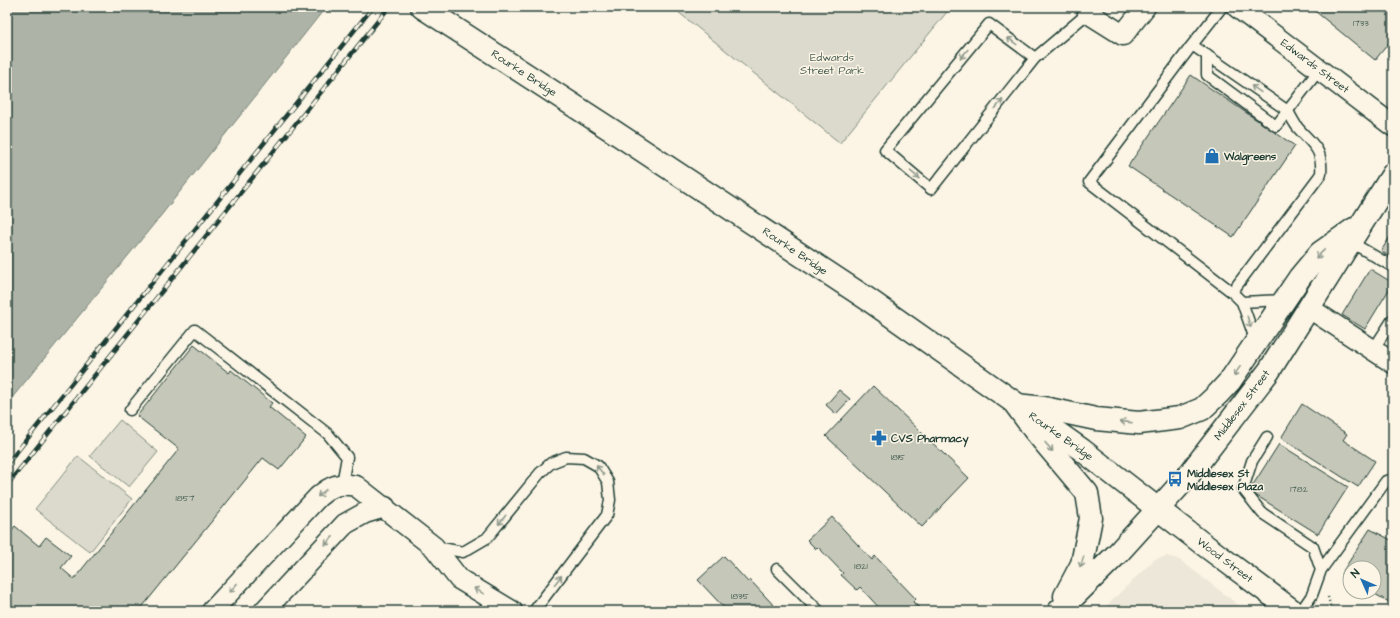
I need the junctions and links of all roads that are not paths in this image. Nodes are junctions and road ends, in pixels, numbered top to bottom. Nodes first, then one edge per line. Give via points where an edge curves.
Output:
1 (422, 7) edge
2 (1145, 7) edge
3 (1222, 7) edge
4 (1237, 7) edge
5 (1088, 13) joint
6 (1192, 44) junction
7 (1207, 55) junction
8 (1035, 58) junction
9 (1319, 70) junction
10 (1288, 111) junction
11 (1393, 126) edge
12 (1393, 174) edge
13 (1346, 239) junction
14 (1393, 267) edge
15 (1232, 292) junction
16 (1285, 300) junction
17 (1242, 302) junction
18 (1309, 308) junction
19 (1393, 319) edge
20 (1256, 343) junction
21 (1373, 350) junction
22 (1393, 363) edge
23 (1016, 405) junction
24 (130, 410) dead end
25 (1267, 437) dead end
26 (1393, 480) edge
27 (342, 484) junction
28 (385, 507) junction
29 (1158, 509) junction
30 (434, 547) junction
31 (777, 569) dead end
32 (1321, 570) junction
33 (212, 611) edge
34 (264, 611) edge
35 (512, 611) edge
36 (534, 611) edge
37 (819, 611) edge
38 (1058, 611) edge
39 (1293, 611) edge
40 (1301, 611) edge

1 - 23 main road, Rourke Bridge via 869,300
2 - 5 street via 1123,35
3 - 6 lane
4 - 9 street, Edwards Street
5 - 8 lane
6 - 7 lane
6 - 15 lane via 1089,182
10 -> 7 lane
7 - 10 lane via 1207,75 1276,126
8 -> 8 lane via 989,24 885,150 930,189
9 - 10 lane
9 - 11 street, Edwards Street
10 - 15 lane via 1296,126 1318,150 1322,162 1321,174
12 - 13 main road via 1363,222
13 - 14 lane
13 -> 16 main road via 1320,253
13 - 18 main road, Middlesex Street
15 - 17 lane
16 - 17 lane
16 - 20 main road
17 -> 20 lane
18 - 21 street
18 - 29 main road, Middlesex Street via 1269,371 1188,476
19 - 21 lane
20 -> 23 main road via 1218,394 1202,409 1180,418 1139,423 1096,419
21 - 22 street
23 - 29 main road, Rourke Bridge via 1082,450
23 -> 38 main road via 1087,493 1091,518 1082,564
24 - 27 lane via 195,330 328,434 347,457
25 - 32 lane via 1252,461 1243,489 1262,513 1313,547
26 - 32 lane via 1386,481
27 - 28 street via 356,486
27 -> 33 street via 328,489 318,497
28 - 30 street
28 -> 34 street via 365,513 344,524
29 - 38 main road, Middlesex Street via 1118,553
29 - 39 main road, Wood Street
35 -> 30 street via 459,579
36 -> 30 lane via 607,515 610,500 608,482 598,466 584,458 566,457 551,463 487,538 463,552
31 - 37 lane
32 - 40 lane via 1312,595

